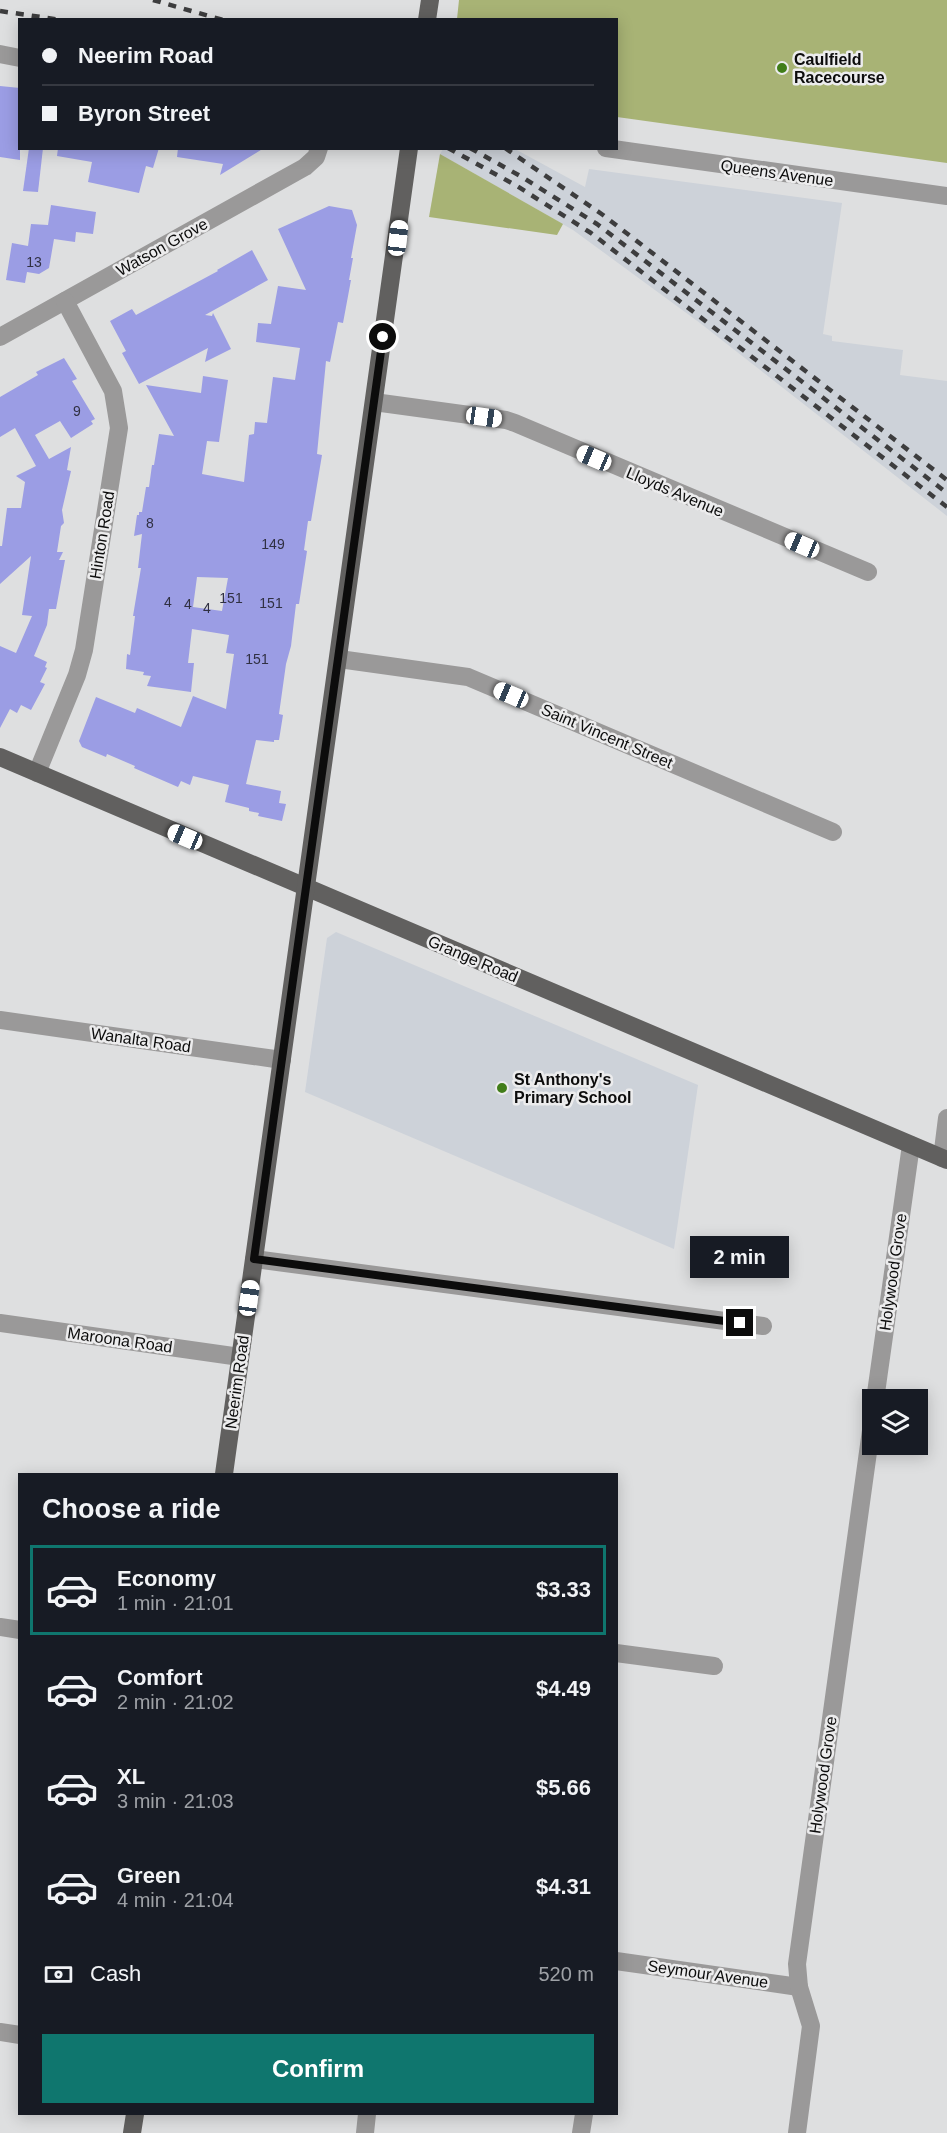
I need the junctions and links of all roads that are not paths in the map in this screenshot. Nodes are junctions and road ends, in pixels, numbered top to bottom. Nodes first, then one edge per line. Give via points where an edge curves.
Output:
1 (430, 0) edge
2 (427, 18) edge
3 (0, 54) edge
4 (18, 58) edge
5 (319, 150) edge
6 (409, 150) edge
7 (618, 150) edge
8 (947, 196) edge
9 (65, 301) junction
10 (0, 337) edge
11 (374, 402) junction
12 (868, 572) dead end
13 (339, 659) junction
14 (0, 757) edge
15 (37, 773) junction
16 (833, 832) dead end
17 (306, 888) junction
18 (0, 1020) edge
19 (282, 1060) junction
20 (947, 1118) edge
21 (911, 1145) junction
22 (944, 1159) edge
23 (254, 1259) junction
24 (0, 1323) edge
25 (763, 1326) dead end
26 (240, 1357) junction
27 (877, 1389) edge
28 (868, 1455) edge
29 (224, 1473) edge
30 (0, 1627) edge
31 (18, 1630) edge
32 (618, 1653) edge
33 (714, 1666) dead end
34 (618, 1961) edge
35 (799, 1987) junction
36 (0, 2032) edge
37 (18, 2035) edge
38 (135, 2115) edge
39 (367, 2115) edge
40 (584, 2115) edge
41 (132, 2133) edge
42 (365, 2133) edge
43 (581, 2133) edge
44 (797, 2133) edge

1 - 2 main road
3 - 4 street
5 - 9 street, Watson Grove via 305,167
6 - 11 main road, Neerim Road
7 - 8 street, Queens Avenue
9 - 10 street, Watson Grove
9 - 15 street, Hinton Road via 113,391 119,428 84,650
11 - 12 street, Lloyds Avenue via 515,423
11 - 13 main road, Neerim Road
13 - 16 street, Saint Vincent Street via 468,677
13 - 17 main road, Neerim Road
14 - 15 main road, Grange Road
15 - 17 main road, Grange Road
17 - 19 main road, Neerim Road
17 - 21 main road, Grange Road
18 - 19 street, Wanalta Road
19 - 23 main road, Neerim Road
20 - 22 street
21 - 22 main road, Grange Road
21 - 27 street, Holywood Grove
23 - 25 street
23 - 26 main road, Neerim Road
24 - 26 street, Maroona Road
26 - 29 main road, Neerim Road
28 - 35 street, Holywood Grove via 797,1964
30 - 31 street
32 - 33 street
34 - 35 street, Seymour Avenue
35 - 44 street, Holywood Grove via 811,2026
36 - 37 street
38 - 41 main road
39 - 42 street
40 - 43 street

